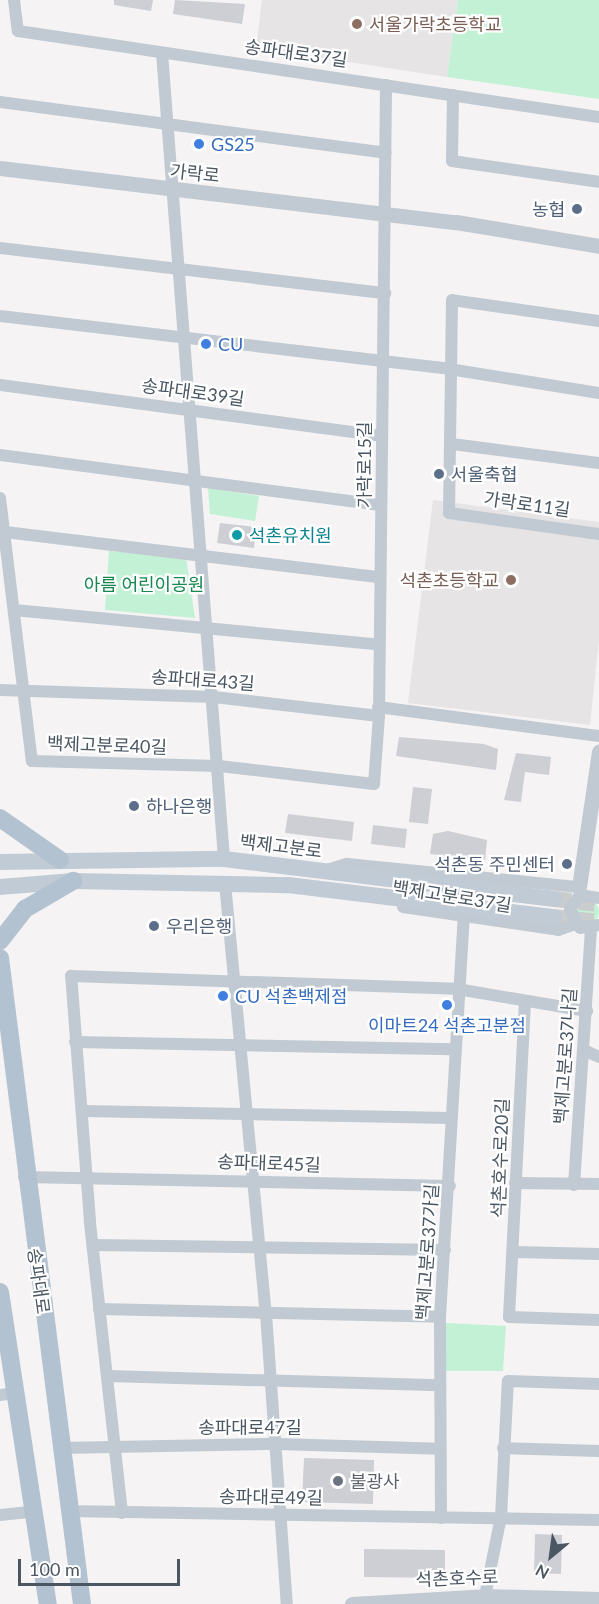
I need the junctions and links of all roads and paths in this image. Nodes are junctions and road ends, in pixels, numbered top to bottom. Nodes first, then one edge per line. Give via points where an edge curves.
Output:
1 (14, 0) edge
2 (162, 52) junction
3 (386, 85) junction
4 (453, 95) junction
5 (0, 102) edge
6 (599, 117) edge
7 (166, 124) junction
8 (387, 153) junction
9 (0, 168) edge
10 (599, 182) edge
11 (170, 190) junction
12 (386, 214) junction
13 (599, 246) edge
14 (0, 248) edge
15 (175, 267) junction
16 (384, 293) junction
17 (0, 316) edge
18 (599, 321) edge
19 (183, 340) junction
20 (382, 364) junction
21 (450, 369) junction
22 (0, 385) edge
23 (599, 393) edge
24 (192, 410) junction
25 (382, 436) junction
26 (452, 444) junction
27 (0, 454) edge
28 (599, 464) edge
29 (195, 481) junction
30 (0, 498) edge
31 (378, 505) junction
32 (5, 532) junction
33 (599, 534) edge
34 (202, 552) junction
35 (377, 576) junction
36 (14, 610) junction
37 (207, 624) junction
38 (377, 644) junction
39 (24, 688) junction
40 (0, 690) edge
41 (214, 697) junction
42 (378, 711) junction
43 (599, 736) edge
44 (599, 751) edge
45 (219, 766) junction
46 (595, 814) edge
47 (0, 818) edge
48 (224, 859) junction
49 (60, 860) junction
50 (0, 862) edge
51 (325, 870) junction
52 (74, 881) junction
53 (225, 883) junction
54 (0, 887) edge
55 (324, 889) junction
56 (579, 891) junction
57 (599, 898) edge
58 (555, 899) tunnel mouth
59 (464, 916) junction
60 (554, 917) tunnel mouth
61 (575, 924) junction
62 (595, 927) edge
63 (0, 941) edge
64 (0, 958) edge
65 (237, 980) junction
66 (457, 989) junction
67 (525, 1001) junction
68 (587, 1011) junction
69 (75, 1042) junction
70 (241, 1044) junction
71 (453, 1050) junction
72 (586, 1051) junction
73 (599, 1057) edge
74 (83, 1112) junction
75 (248, 1113) junction
76 (451, 1118) junction
77 (86, 1175) junction
78 (24, 1177) junction
79 (253, 1181) junction
80 (515, 1183) junction
81 (599, 1184) edge
82 (574, 1185) junction
83 (450, 1186) junction
84 (93, 1245) junction
85 (259, 1248) junction
86 (445, 1250) junction
87 (514, 1252) junction
88 (599, 1254) edge
89 (0, 1292) edge
90 (99, 1309) junction
91 (266, 1314) junction
92 (440, 1317) junction
93 (599, 1320) edge
94 (107, 1376) junction
95 (272, 1382) junction
96 (599, 1384) edge
97 (439, 1385) junction
98 (6, 1394) edge
99 (113, 1444) junction
100 (276, 1444) junction
101 (503, 1448) junction
102 (60, 1449) junction
103 (440, 1449) junction
104 (599, 1451) edge
105 (36, 1510) junction
106 (68, 1511) junction
107 (122, 1513) junction
108 (0, 1515) edge
109 (282, 1515) junction
110 (501, 1517) junction
111 (441, 1518) junction
112 (599, 1520) edge
113 (485, 1596) junction
114 (599, 1599) edge
115 (48, 1604) edge
116 (82, 1604) edge
117 (287, 1604) edge
118 (352, 1604) edge

1 - 2 street, 송파대로37길 via 18,31
2 - 3 street, 송파대로37길
2 - 7 street
3 - 4 street, 송파대로37길
3 - 8 street
4 - 6 street, 송파대로37길
4 - 10 street via 452,161
5 - 7 street
7 - 8 street
7 - 11 street
8 - 12 street
9 - 11 street, 가락로
11 - 12 street, 가락로
11 - 15 street
12 - 13 street, 가락로
12 - 16 street, 가락로15길
14 - 15 street
15 - 16 street
15 - 19 street
16 - 20 street, 가락로15길
17 - 19 street
18 - 21 street via 452,300
19 - 20 street
19 - 24 street
20 - 21 street
20 - 25 street, 가락로15길
21 - 23 street
21 - 26 street
22 - 24 street, 송파대로39길
24 - 25 street, 송파대로39길
24 - 29 street
25 - 31 street, 가락로15길
26 - 28 street
26 - 33 street, 가락로11길 via 449,513
27 - 29 street
29 - 31 street
29 - 34 street
30 - 32 street
31 - 35 street, 가락로15길
32 - 34 street
32 - 36 street
34 - 35 street
34 - 37 street
35 - 38 street, 가락로15길
36 - 37 street
36 - 39 street
37 - 38 street
37 - 41 street
38 - 42 street, 가락로15길
39 - 40 street, 송파대로43길
39 - 41 street, 송파대로43길
39 - 45 street, 백제고분로40길 via 32,761
41 - 42 street, 송파대로43길
41 - 45 street
42 - 43 street, 송파대로43길
42 - 45 street, 백제고분로40길 via 374,784
44 - 46 street
45 - 48 street
46 - 56 street
47 - 49 main road
48 - 49 main road, 백제고분로
48 - 51 main road, 백제고분로
49 - 50 main road, 백제고분로
51 - 56 street, 백제고분로37길 via 347,864
51 - 58 main road, 백제고분로
52 - 53 main road, 백제고분로
52 - 54 main road, 백제고분로
52 - 63 main road via 25,909
53 - 55 main road, 백제고분로
53 - 65 street
55 - 59 street, 백제고분로37길 via 343,898
55 - 60 main road, 백제고분로
56 - 57 street, 백제고분로37길
56 - 61 street via 570,909
59 - 61 street, 백제고분로37길 via 558,930
59 - 66 street, 백제고분로37가길
61 - 62 street
62 - 68 street, 백제고분로37나길
64 - 78 main road, 송파대로
65 - 66 street
65 - 69 street via 71,976
65 - 70 street
66 - 67 street
66 - 71 street, 백제고분로37가길
67 - 68 street
67 - 80 street, 석촌호수로20길
68 - 72 street, 백제고분로37나길
69 - 70 street
69 - 74 street
70 - 71 street
70 - 75 street
71 - 76 street, 백제고분로37가길
72 - 73 street
72 - 82 street, 백제고분로37나길
74 - 75 street
74 - 77 street
75 - 76 street
75 - 79 street
76 - 83 street, 백제고분로37가길
77 - 78 street, 송파대로45길
77 - 79 street, 송파대로45길
77 - 84 street
78 - 102 main road, 송파대로
79 - 83 street, 송파대로45길
79 - 85 street
80 - 82 street
80 - 87 street, 석촌호수로20길
81 - 82 street
83 - 86 street, 백제고분로37가길
84 - 85 street
84 - 90 street
85 - 86 street
85 - 91 street
86 - 92 street, 백제고분로37가길
87 - 88 street
87 - 93 street, 석촌호수로20길 via 509,1317
89 - 98 main road
90 - 91 street
90 - 94 street
91 - 92 street
91 - 95 street
92 - 97 street, 백제고분로37가길
94 - 95 street
94 - 99 street
95 - 97 street
95 - 100 street
96 - 101 street via 508,1381
97 - 103 street, 백제고분로37가길
98 - 105 main road
99 - 100 street, 송파대로47길
99 - 102 street, 송파대로47길
99 - 107 street
100 - 103 street, 송파대로47길
100 - 109 street
101 - 104 street
101 - 110 street
102 - 106 main road, 송파대로
103 - 111 street, 백제고분로37가길
105 - 108 street
105 - 115 main road
106 - 107 street, 송파대로49길
106 - 116 main road, 송파대로
107 - 109 street, 송파대로49길
109 - 111 street, 송파대로49길
109 - 117 street
110 - 111 street, 송파대로49길
110 - 112 street, 송파대로49길
110 - 113 street
113 - 114 street, 석촌호수로
113 - 118 street, 석촌호수로

